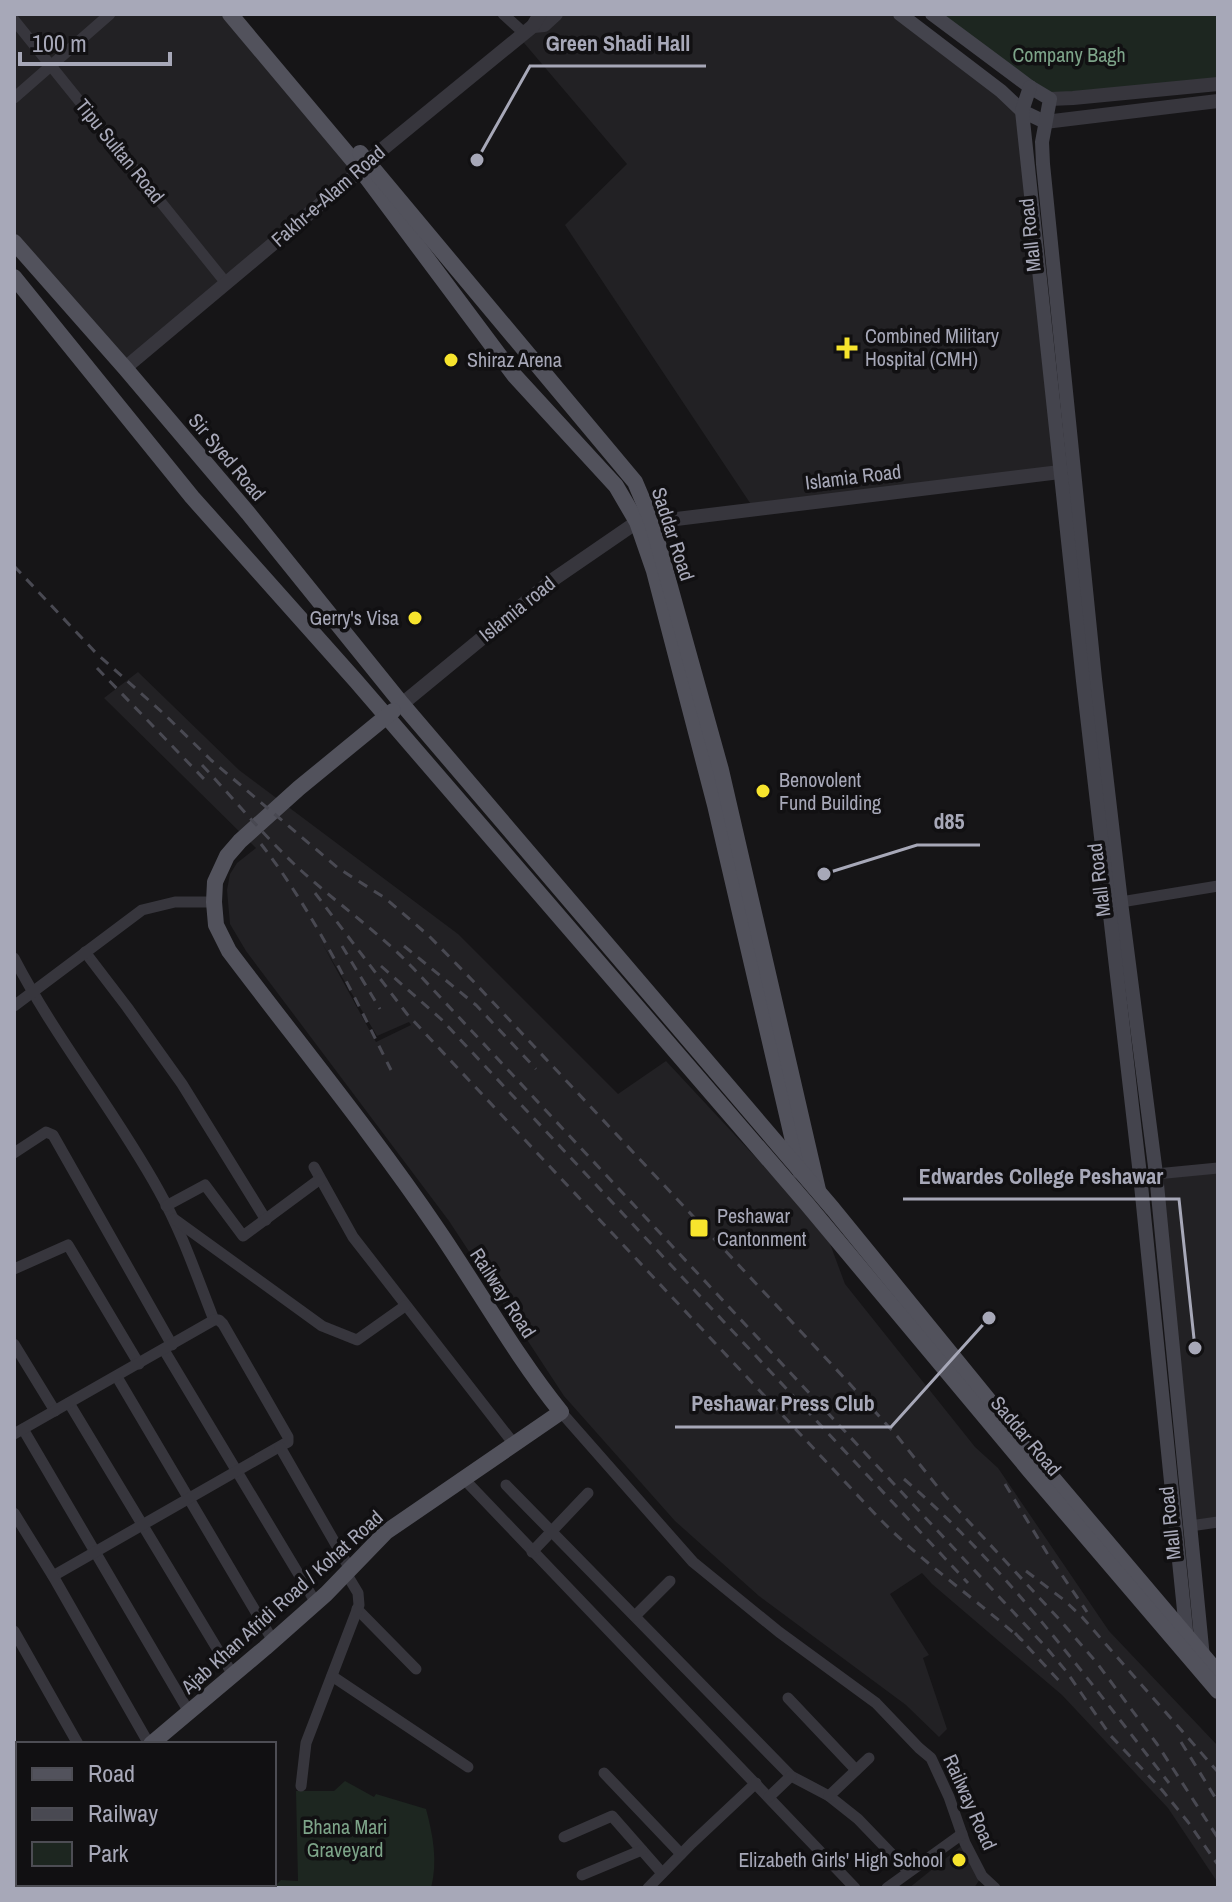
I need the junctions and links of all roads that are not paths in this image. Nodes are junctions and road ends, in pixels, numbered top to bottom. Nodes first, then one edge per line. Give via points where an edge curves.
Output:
1 (110, 14) edge
2 (230, 14) edge
3 (243, 14) edge
4 (503, 14) edge
5 (556, 14) edge
6 (900, 14) edge
7 (932, 14) edge
8 (14, 20) edge
9 (532, 24) edge
10 (51, 66) junction
11 (1218, 84) edge
12 (1030, 87) junction
13 (14, 98) edge
14 (1050, 99) junction
15 (1218, 101) edge
16 (1022, 111) junction
17 (1045, 122) junction
18 (364, 166) junction
19 (14, 242) edge
20 (14, 277) edge
21 (226, 283) junction
22 (125, 368) junction
23 (1066, 471) junction
24 (645, 522) junction
25 (1089, 680) junction
26 (402, 704) junction
27 (386, 716) junction
28 (1218, 886) edge
29 (214, 902) junction
30 (1121, 902) junction
31 (85, 952) junction
32 (14, 958) edge
33 (32, 993) junction
34 (14, 1006) edge
35 (788, 1088) junction
36 (14, 1153) edge
37 (314, 1167) dead end
38 (1218, 1168) edge
39 (801, 1172) junction
40 (1148, 1175) junction
41 (320, 1179) junction
42 (812, 1198) junction
43 (168, 1211) junction
44 (266, 1220) junction
45 (14, 1269) edge
46 (405, 1306) junction
47 (214, 1320) junction
48 (14, 1344) edge
49 (168, 1348) junction
50 (139, 1364) junction
51 (117, 1377) junction
52 (69, 1403) junction
53 (55, 1411) junction
54 (561, 1412) junction
55 (19, 1432) edge
56 (514, 1444) junction
57 (280, 1447) junction
58 (237, 1471) junction
59 (464, 1479) junction
60 (506, 1485) dead end
61 (588, 1493) dead end
62 (189, 1498) junction
63 (15, 1517) edge
64 (1218, 1522) edge
65 (143, 1525) junction
66 (1190, 1526) junction
67 (552, 1532) junction
68 (95, 1552) junction
69 (532, 1552) junction
70 (348, 1571) junction
71 (53, 1576) junction
72 (670, 1581) dead end
73 (316, 1603) junction
74 (357, 1609) junction
75 (635, 1616) junction
76 (14, 1631) edge
77 (1187, 1638) junction
78 (273, 1641) junction
79 (1197, 1658) junction
80 (416, 1669) dead end
81 (233, 1675) junction
82 (332, 1676) junction
83 (1214, 1681) edge
84 (788, 1698) dead end
85 (189, 1712) junction
86 (77, 1742) edge
87 (149, 1742) edge
88 (152, 1742) edge
89 (869, 1758) dead end
90 (468, 1767) dead end
91 (856, 1770) junction
92 (604, 1773) dead end
93 (791, 1776) junction
94 (756, 1783) junction
95 (301, 1786) dead end
96 (829, 1796) junction
97 (769, 1797) junction
98 (962, 1834) junction
99 (564, 1837) dead end
100 (642, 1850) junction
101 (681, 1854) junction
102 (908, 1871) junction
103 (662, 1873) junction
104 (582, 1875) dead end
105 (982, 1876) junction
106 (648, 1888) edge
107 (855, 1888) edge
108 (887, 1888) edge
109 (974, 1888) edge
110 (995, 1888) edge

1 - 10 street
2 - 18 main road, Saddar Road
3 - 18 main road, Saddar Road
4 - 9 street
5 - 9 street, Fakhr-e-Alam Road via 544,25
6 - 16 main road
7 - 12 main road
8 - 10 street, Tipu Sultan Road
9 - 18 street, Fakhr-e-Alam Road
10 - 13 street
10 - 21 street, Tipu Sultan Road
11 - 14 street
12 - 14 main road
12 - 16 main road, Mall Road
14 - 17 main road, Mall Road
15 - 17 street
16 - 17 main road
16 - 23 main road, Mall Road
17 - 23 main road, Mall Road via 1043,164
18 - 21 street, Fakhr-e-Alam Road
18 - 24 main road, Saddar Road via 514,375
18 - 24 main road, Saddar Road via 635,482
19 - 22 main road, Sir Syed Road
20 - 27 main road, Saddar Road via 192,497
21 - 22 street, Fakhr-e-Alam Road
22 - 26 main road, Sir Syed Road
23 - 24 street, Islamia Road
23 - 25 main road, Mall Road
24 - 26 street, Islamia road via 554,579
24 - 35 main road, Saddar Road via 721,770
25 - 30 main road, Mall Road
25 - 40 main road, Mall Road
26 - 27 main road, Railway Road
26 - 39 main road, Saddar Road
27 - 29 main road, Railway Road via 240,841 215,882
27 - 42 main road, Saddar Road
28 - 30 street
29 - 31 street via 175,902 142,910
29 - 54 main road, Railway Road via 216,925 229,951 360,1121
30 - 40 main road, Mall Road
31 - 33 street
31 - 44 street via 182,1084
32 - 33 street
33 - 34 street
33 - 43 street
35 - 39 main road, Saddar Road
35 - 42 main road, Saddar Road
36 - 49 street via 46,1132 53,1135
37 - 41 street
38 - 40 street
39 - 42 main road, Saddar Road
40 - 66 main road, Mall Road
40 - 77 main road, Mall Road
41 - 44 street
41 - 46 street via 353,1237
42 - 77 main road, Saddar Road
42 - 79 main road, Saddar Road via 1012,1450
43 - 44 street via 205,1185 243,1236
43 - 46 street via 322,1326 357,1340
43 - 47 street
45 - 50 street via 68,1245
46 - 56 street
47 - 49 street
47 - 57 street via 223,1324 288,1437
48 - 53 street
49 - 50 street
49 - 58 street
50 - 51 street
51 - 52 street
51 - 62 street
52 - 53 street
52 - 65 street
53 - 55 street
54 - 56 main road, Ajab Khan Afridi Road / Kohat Road
54 - 98 street, Railway Road via 693,1562 876,1703 931,1758
55 - 68 street
56 - 59 main road, Ajab Khan Afridi Road / Kohat Road
57 - 58 street
57 - 70 street
58 - 62 street
58 - 73 street
59 - 69 street
59 - 70 main road, Ajab Khan Afridi Road / Kohat Road via 386,1532
60 - 67 street
61 - 67 street
62 - 65 street
62 - 78 street
63 - 71 street
64 - 66 street
65 - 68 street
65 - 81 street
66 - 79 main road, Mall Road
67 - 69 street
67 - 75 street
68 - 71 street
68 - 85 street
69 - 94 street
70 - 73 main road, Ajab Khan Afridi Road / Kohat Road
70 - 74 street via 358,1593
71 - 87 street
72 - 75 street
73 - 78 main road, Ajab Khan Afridi Road / Kohat Road
74 - 80 street
74 - 82 street
75 - 93 street
76 - 86 street
77 - 79 main road, Saddar Road
78 - 81 main road, Ajab Khan Afridi Road / Kohat Road
79 - 83 main road, Saddar Road
81 - 85 main road, Ajab Khan Afridi Road / Kohat Road
82 - 90 street
82 - 95 street via 306,1743
84 - 91 street
85 - 88 main road, Ajab Khan Afridi Road / Kohat Road
89 - 91 street
91 - 96 street
92 - 101 street
93 - 96 street
93 - 97 street
94 - 97 street
94 - 101 street
96 - 102 street
97 - 107 street
98 - 102 street
98 - 105 street, Railway Road
99 - 100 street via 612,1816
100 - 103 street
100 - 104 street
101 - 103 street
102 - 108 street
103 - 106 street
105 - 109 street
105 - 110 street

